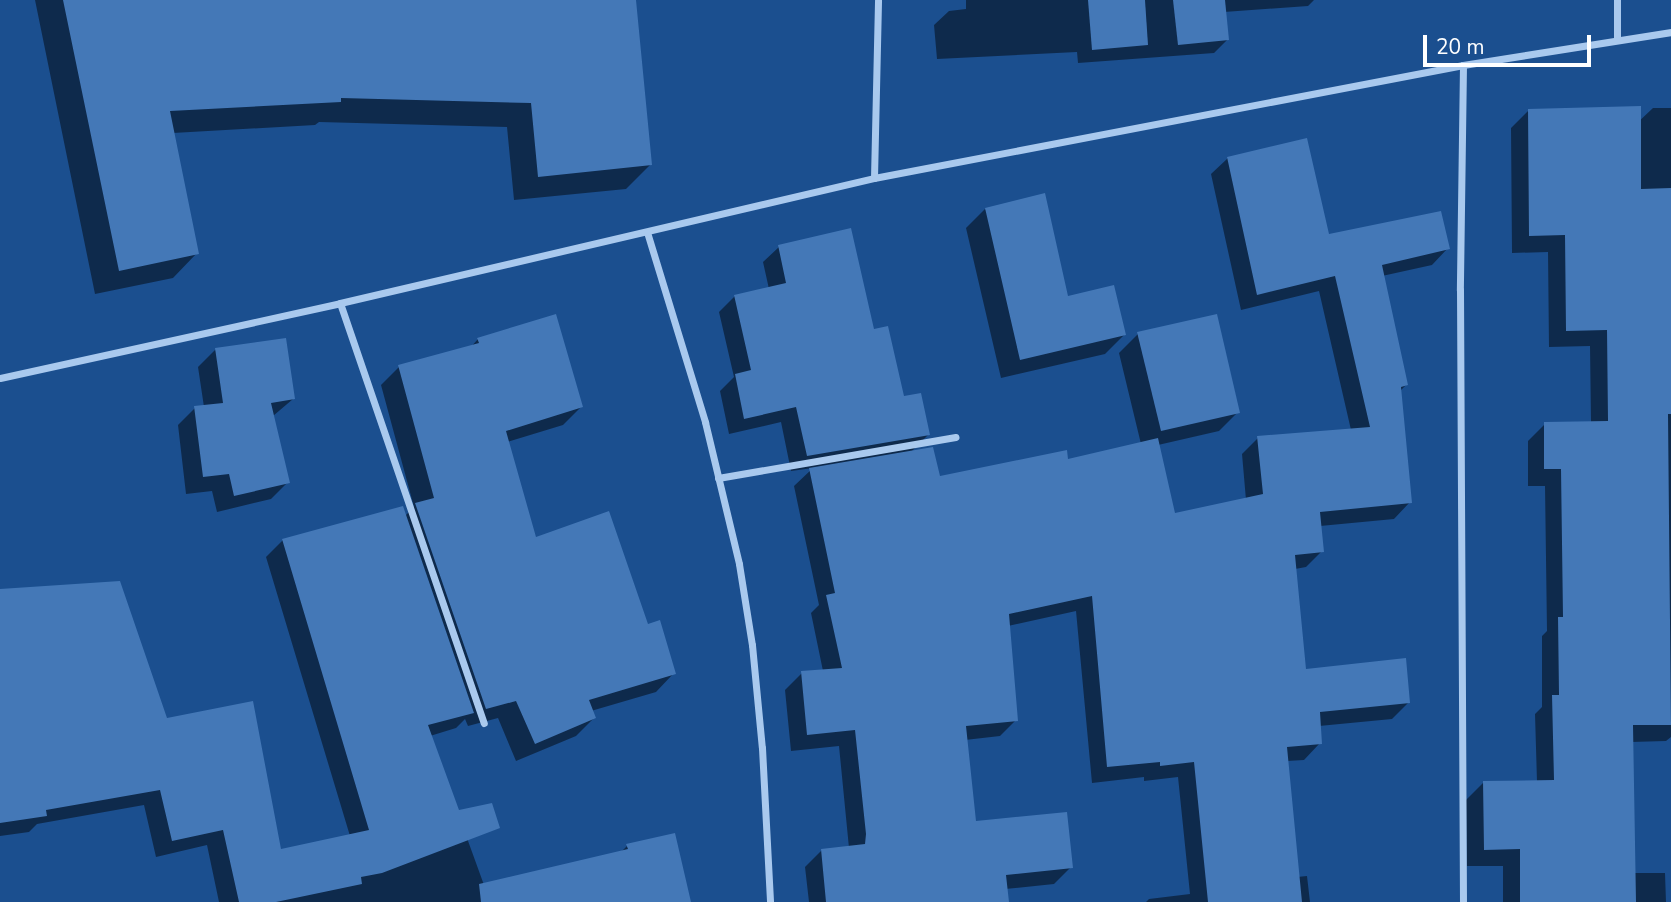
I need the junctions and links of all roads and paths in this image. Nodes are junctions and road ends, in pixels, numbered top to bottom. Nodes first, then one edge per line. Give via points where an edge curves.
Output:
1 (878, 0) edge
2 (1617, 0) edge
3 (1671, 32) edge
4 (1617, 39) junction
5 (1463, 65) junction
6 (874, 177) junction
7 (647, 232) junction
8 (340, 303) junction
9 (0, 378) edge
10 (955, 437) dead end
11 (718, 478) junction
12 (484, 723) dead end
13 (770, 902) edge
14 (1463, 902) edge

1 - 6 street
2 - 4 street
3 - 4 street
4 - 5 street
5 - 6 street
5 - 14 street
6 - 7 street
7 - 8 street
7 - 11 street
8 - 9 street
8 - 12 street
10 - 11 street
11 - 13 street via 752,645

